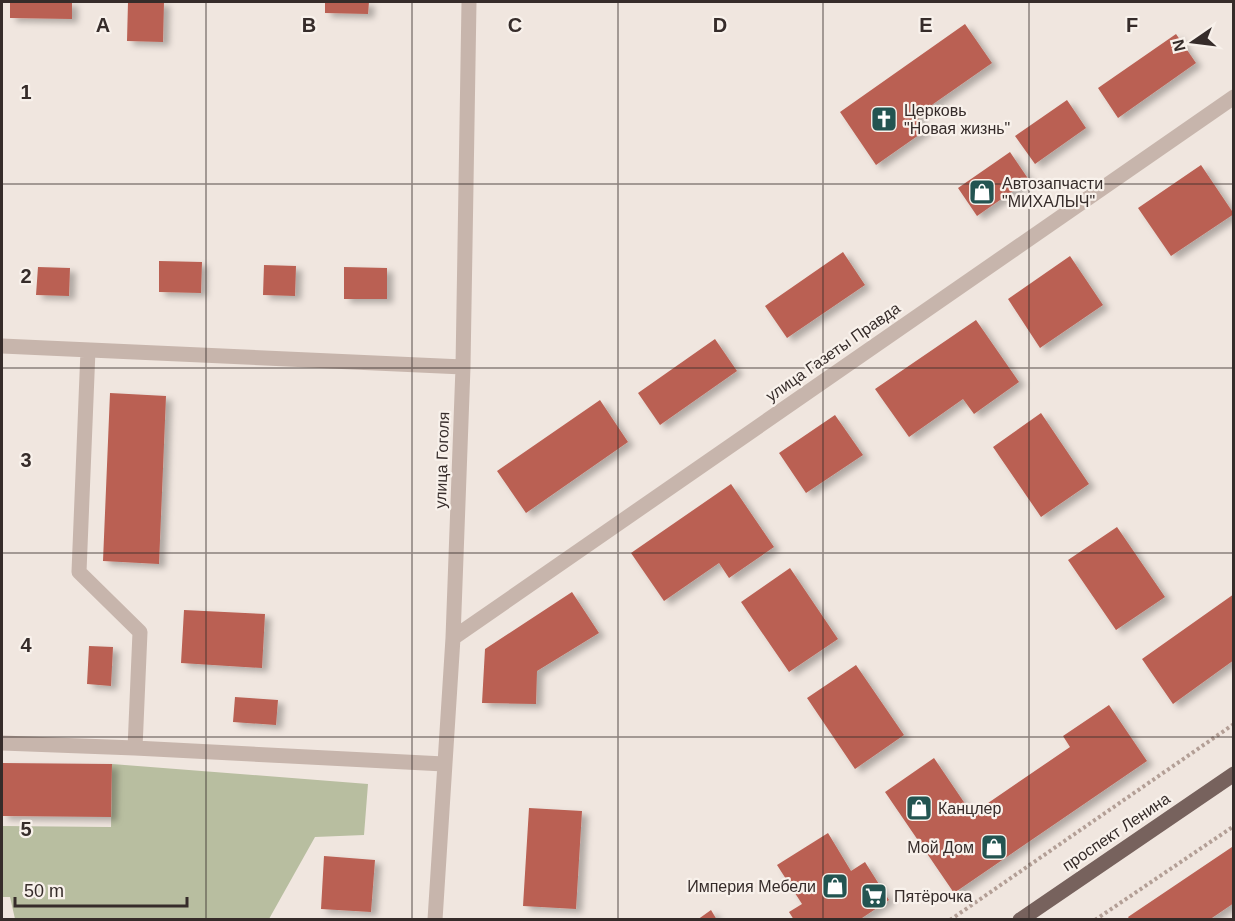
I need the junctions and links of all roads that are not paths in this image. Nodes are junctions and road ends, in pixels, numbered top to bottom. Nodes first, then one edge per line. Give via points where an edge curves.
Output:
1 (469, 2) edge
2 (1233, 96) edge
3 (2, 346) edge
4 (88, 350) junction
5 (463, 367) junction
6 (453, 638) junction
7 (2, 743) edge
8 (135, 748) junction
9 (444, 765) junction
10 (1233, 774) edge
11 (435, 920) edge
12 (1020, 920) edge

1 - 5 street, улица Гоголя
2 - 6 street, улица Газеты Правда
3 - 4 street
4 - 5 street
4 - 8 street via 79,572 140,633
5 - 6 street, улица Гоголя
6 - 9 street, улица Гоголя
7 - 8 street
8 - 9 street
9 - 11 street, улица Гоголя
10 - 12 main road, проспект Ленина

